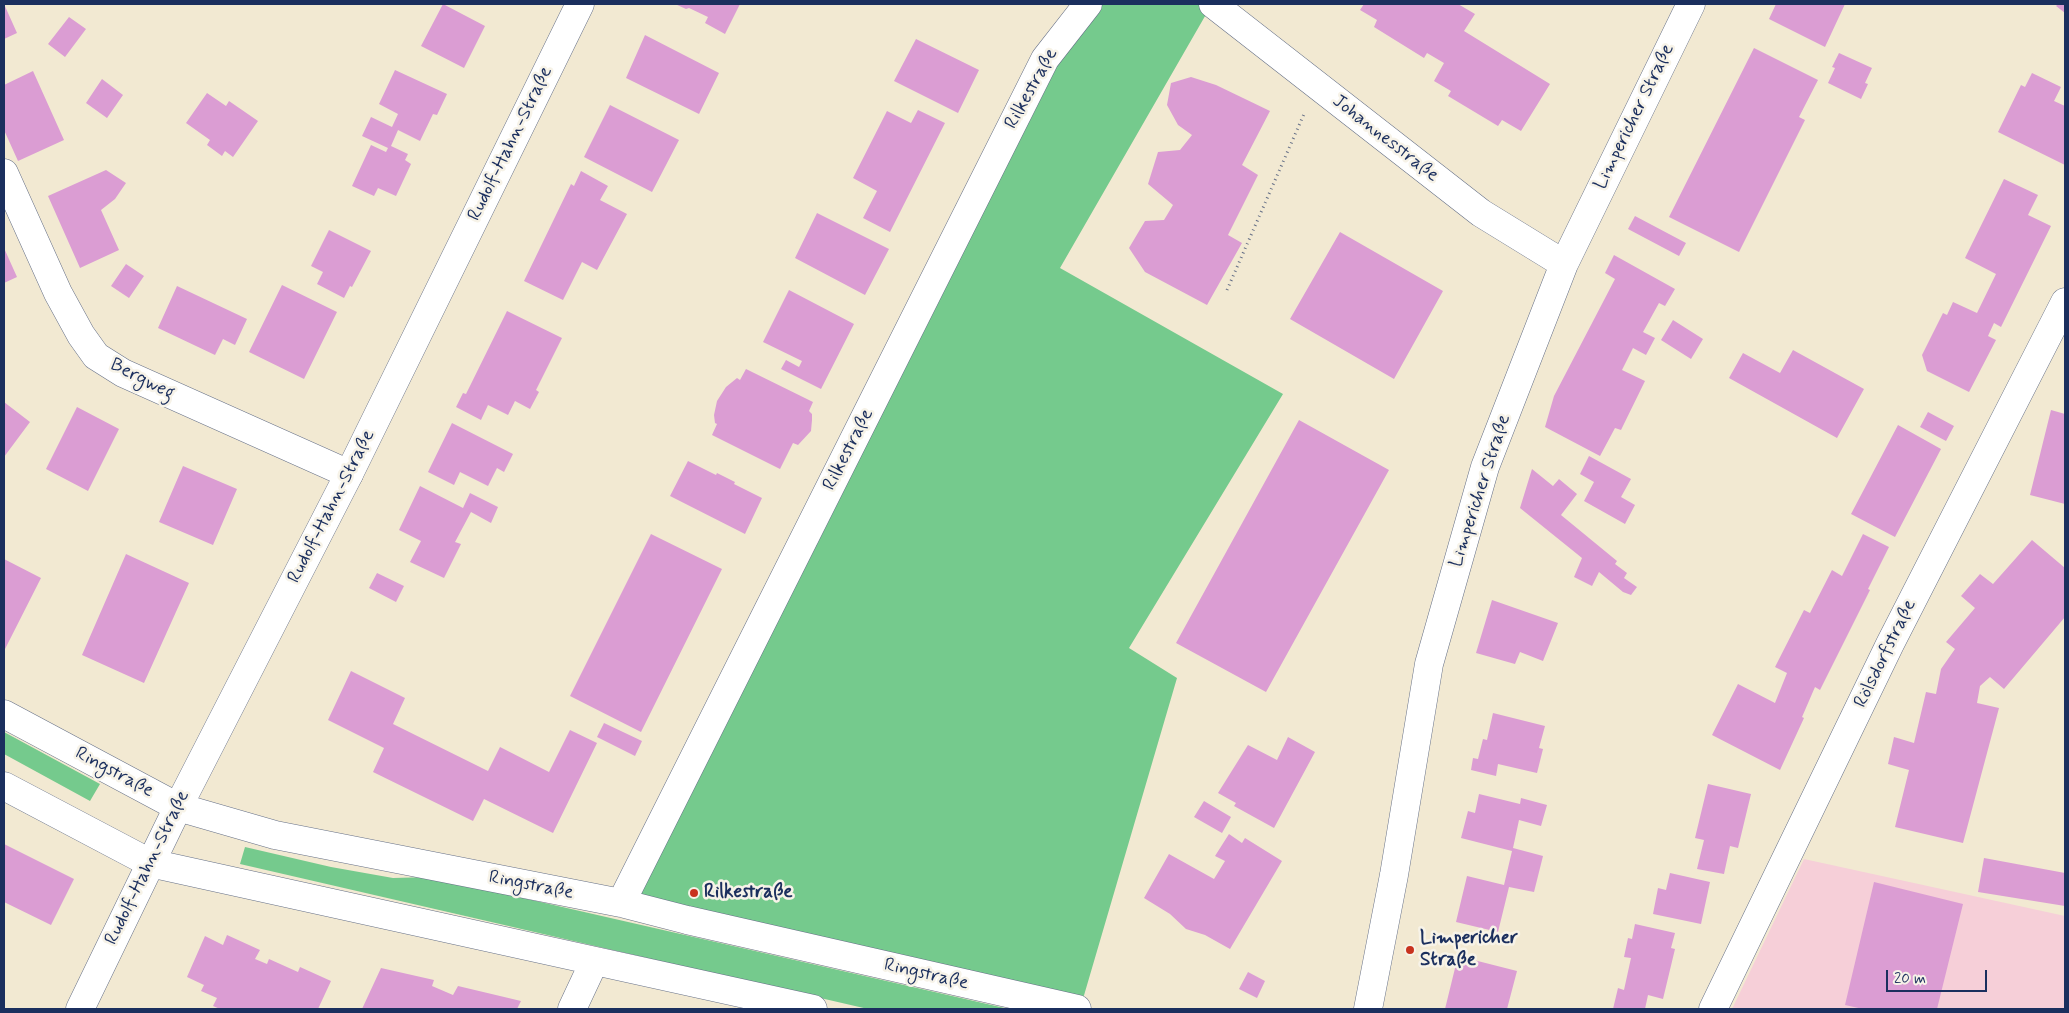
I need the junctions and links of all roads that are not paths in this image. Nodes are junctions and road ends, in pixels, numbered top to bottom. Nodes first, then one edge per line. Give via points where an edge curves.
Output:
1 (580, 4) edge
2 (1088, 4) edge
3 (1213, 4) edge
4 (1691, 4) edge
5 (4, 173) edge
6 (1564, 264) junction
7 (2065, 302) edge
8 (349, 474) junction
9 (4, 714) edge
10 (4, 786) edge
11 (178, 807) junction
12 (150, 863) junction
13 (621, 903) junction
14 (594, 962) junction
15 (80, 1009) edge
16 (572, 1009) edge
17 (813, 1009) edge
18 (1077, 1009) edge
19 (1368, 1009) edge
20 (1713, 1009) edge

1 - 8 street, Rudolf-Hahn-Straße
2 - 13 street, Rilkestraße via 1045,58
3 - 6 street, Johannesstraße via 1481,213
4 - 6 street, Limpericher Straße
5 - 8 street, Bergweg via 58,293 81,336 96,356 123,373
6 - 19 street, Limpericher Straße via 1485,467 1429,664
7 - 20 street, Rölsdorfstraße via 1890,644
8 - 11 street, Rudolf-Hahn-Straße
9 - 11 street, Ringstraße
10 - 12 street
11 - 12 street, Rudolf-Hahn-Straße
11 - 13 street, Ringstraße via 275,835
12 - 14 street
12 - 15 street, Rudolf-Hahn-Straße
13 - 18 street, Ringstraße
14 - 16 street
14 - 17 street

